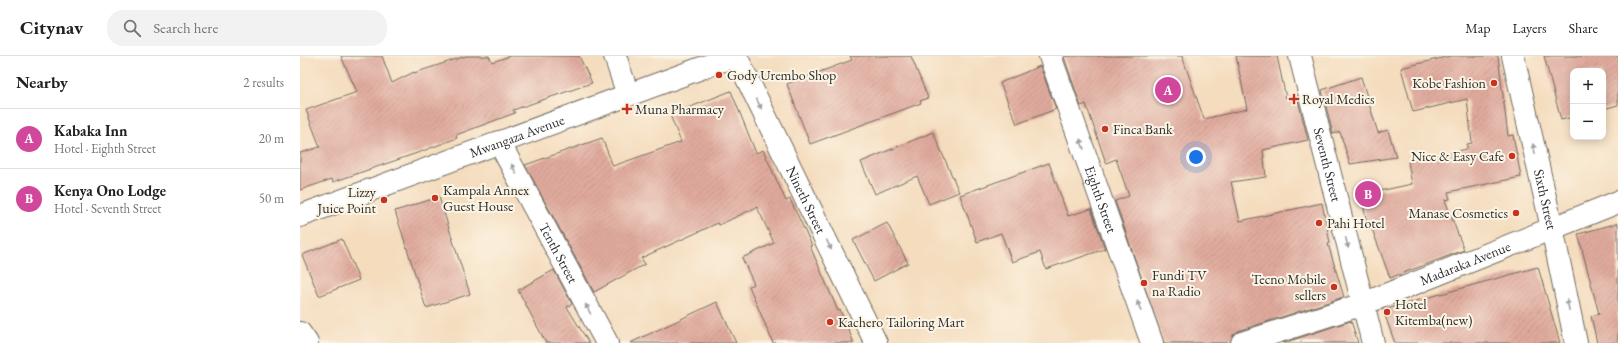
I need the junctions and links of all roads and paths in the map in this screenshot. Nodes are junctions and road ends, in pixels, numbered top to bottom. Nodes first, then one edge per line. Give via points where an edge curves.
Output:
1 (615, 56) edge
2 (735, 56) edge
3 (1050, 56) edge
4 (1300, 56) edge
5 (1513, 56) edge
6 (628, 95) junction
7 (499, 142) junction
8 (1618, 202) edge
9 (300, 216) edge
10 (1552, 228) junction
11 (1363, 304) junction
12 (300, 333) edge
13 (307, 343) edge
14 (607, 343) edge
15 (876, 343) edge
16 (1152, 343) edge
17 (1242, 343) edge
18 (1373, 343) edge
19 (1576, 343) edge

1 - 6 street
2 - 6 street, Mwangaza Avenue
2 -> 15 street, Nineth Street
16 -> 3 street, Eighth Street
4 -> 11 street, Seventh Street
10 -> 5 street, Sixth Street
6 - 7 street, Mwangaza Avenue
7 - 9 street, Mwangaza Avenue
14 -> 7 street, Tenth Street
8 - 10 street, Madaraka Avenue
10 - 11 street, Madaraka Avenue
19 -> 10 street, Sixth Street
11 - 17 street, Madaraka Avenue
11 - 18 street, Seventh Street
12 - 13 street

